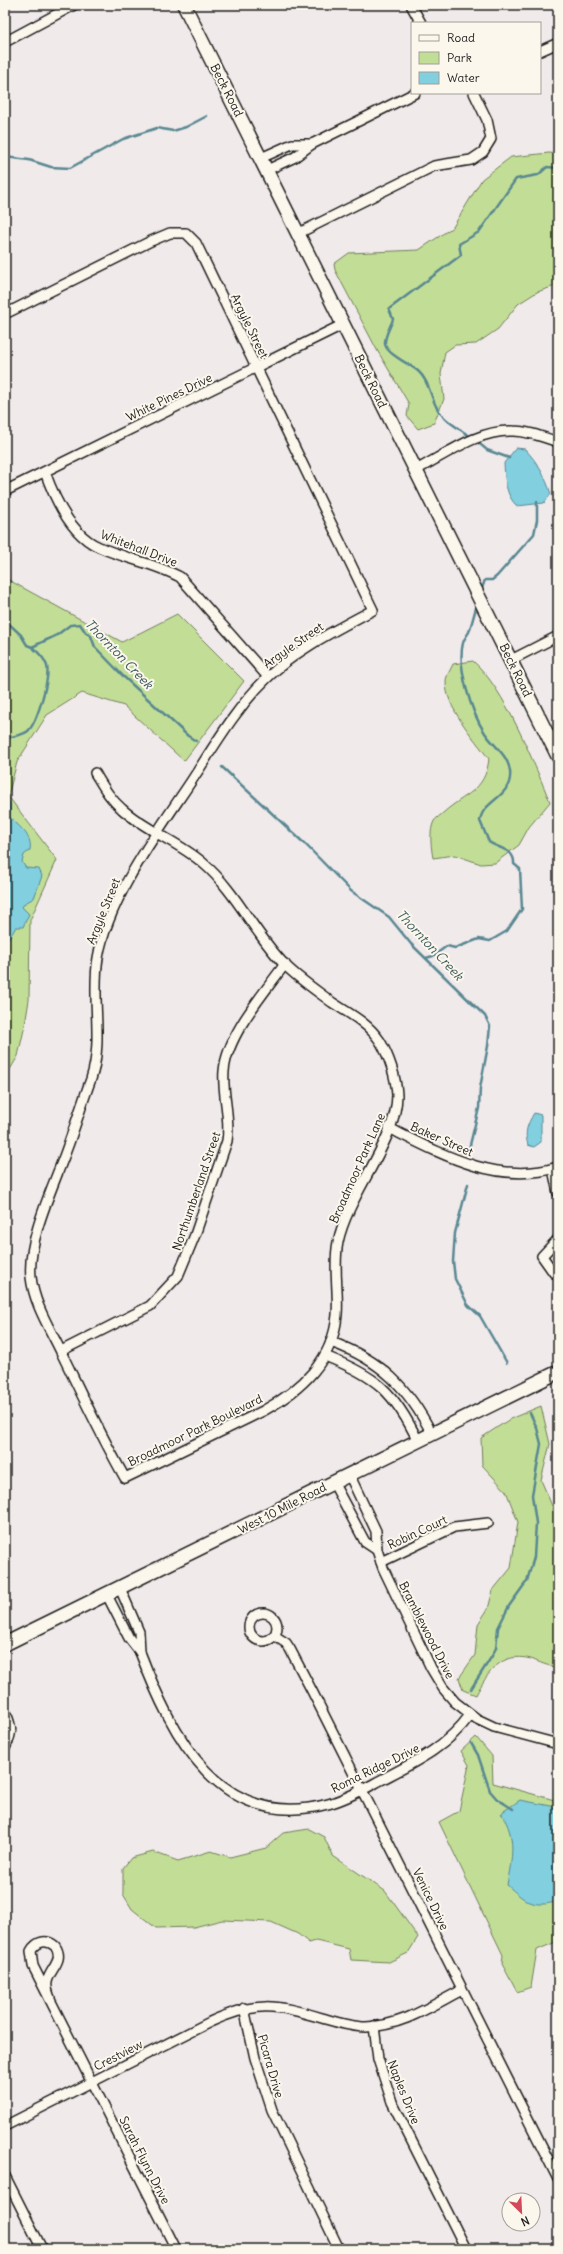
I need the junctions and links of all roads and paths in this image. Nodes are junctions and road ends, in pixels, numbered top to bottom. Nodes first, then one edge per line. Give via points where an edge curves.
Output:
1 (184, 5) edge
2 (411, 5) edge
3 (72, 6) edge
4 (420, 22) edge
5 (5, 42) edge
6 (558, 43) edge
7 (541, 51) edge
8 (413, 94) edge
9 (474, 94) edge
10 (312, 144) junction
11 (261, 158) junction
12 (267, 170) junction
13 (299, 234) junction
14 (5, 314) edge
15 (344, 324) junction
16 (257, 367) junction
17 (558, 442) edge
18 (416, 470) junction
19 (45, 472) junction
20 (5, 491) edge
21 (558, 636) edge
22 (511, 660) junction
23 (268, 677) junction
24 (558, 756) edge
25 (95, 773) dead end
26 (158, 832) junction
27 (284, 964) junction
28 (389, 1128) junction
29 (555, 1168) edge
30 (558, 1193) edge
31 (558, 1239) edge
32 (558, 1273) edge
33 (331, 1342) junction
34 (61, 1351) junction
35 (324, 1356) junction
36 (558, 1372) edge
37 (398, 1382) junction
38 (388, 1391) junction
39 (432, 1434) junction
40 (418, 1441) junction
41 (349, 1474) junction
42 (333, 1482) junction
43 (488, 1523) dead end
44 (377, 1550) junction
45 (380, 1562) junction
46 (120, 1588) junction
47 (107, 1594) junction
48 (275, 1636) dead end
49 (5, 1644) edge
50 (140, 1652) junction
51 (5, 1711) edge
52 (470, 1714) junction
53 (558, 1744) edge
54 (5, 1748) edge
55 (362, 1790) junction
56 (462, 1990) junction
57 (50, 1998) junction
58 (244, 2008) junction
59 (374, 2026) junction
60 (92, 2082) junction
61 (5, 2126) edge
62 (5, 2176) edge
63 (558, 2179) edge
64 (42, 2249) edge
65 (176, 2249) edge
66 (339, 2249) edge
67 (466, 2249) edge

1 - 11 main road, Beck Road
2 - 4 street
3 - 5 street
6 - 7 street
8 - 10 street
9 - 13 street via 487,120 491,139 484,152 470,160 434,166
10 - 11 street via 292,144
10 - 12 street via 295,157
11 - 12 main road, Beck Road
12 - 13 main road, Beck Road
13 - 15 main road, Beck Road
14 - 16 street, Argyle Street via 151,241 170,233 186,233 196,243
15 - 16 street, White Pines Drive
15 - 18 main road, Beck Road
16 - 19 street, White Pines Drive
16 - 23 street, Argyle Street via 373,610 314,642
17 - 18 street via 512,430 482,435
18 - 22 main road, Beck Road
19 - 20 street, White Pines Drive
19 - 23 street, Whitehall Drive via 50,487 74,528 98,547 164,568 180,577
21 - 22 street
22 - 24 main road, Beck Road
23 - 26 street, Argyle Street via 243,704
25 - 26 street, Broadmoor Park Lane via 105,790 124,811
26 - 27 street, Broadmoor Park Lane via 202,862 220,879
26 - 34 street, Argyle Street via 130,875 111,915 98,957 95,998 97,1028 92,1075 47,1201 31,1258 35,1296
27 - 28 street, Broadmoor Park Lane via 355,1016 379,1041 388,1056 397,1095 394,1116
27 - 34 street, Northumberland Street via 239,1031 228,1054 224,1070 225,1100 230,1126 227,1141 178,1276 150,1306
28 - 29 street, Baker Street via 440,1153 480,1168 504,1172
28 - 33 street, Broadmoor Park Lane via 354,1197 341,1230 336,1265 337,1314
29 - 30 street
31 - 32 street via 542,1256 554,1273
33 - 35 street, Broadmoor Park Boulevard
33 - 37 street via 385,1370
34 - 35 street, Broadmoor Park Boulevard via 125,1478 281,1402 312,1376
35 - 38 street via 355,1369
36 - 39 main road, West 10 Mile Road
37 - 38 street
37 - 39 street via 413,1400
38 - 40 street via 401,1407
39 - 40 main road, West 10 Mile Road
40 - 41 main road, West 10 Mile Road
41 - 42 main road, West 10 Mile Road
41 - 44 street, Bramblewood Drive via 376,1531
42 - 44 street via 365,1542
42 - 46 main road, West 10 Mile Road
43 - 45 street, Robin Court via 454,1527
44 - 45 street, Bramblewood Drive
45 - 52 street, Bramblewood Drive via 431,1668 455,1702
46 - 47 main road, West 10 Mile Road
46 - 50 street, Roma Ridge Drive via 139,1632
47 - 49 main road, West 10 Mile Road
47 - 50 street, Roma Ridge Drive via 129,1638
48 - 55 street, Venice Drive via 290,1649
50 - 55 street, Roma Ridge Drive via 182,1741 196,1762 224,1787 259,1804 283,1809 328,1804
51 - 54 street via 11,1724 11,1737
52 - 53 street, Bramblewood Drive via 494,1727
52 - 55 street, Roma Ridge Drive via 456,1732 430,1754
55 - 56 street, Venice Drive
56 - 59 street via 406,2019
56 - 63 street, Venice Drive
57 - 57 street, Sarah Flynn Drive via 30,1956 34,1946 45,1941 55,1946 59,1957 47,1984
57 - 60 street, Sarah Flynn Drive
58 - 59 street via 286,2008 354,2026
58 - 60 street, Crestview via 210,2022
58 - 66 street, Picara Drive via 255,2058 272,2110
59 - 67 street, Naples Drive via 378,2060 392,2102
60 - 61 street, Crestview
60 - 65 street, Sarah Flynn Drive
62 - 64 street

